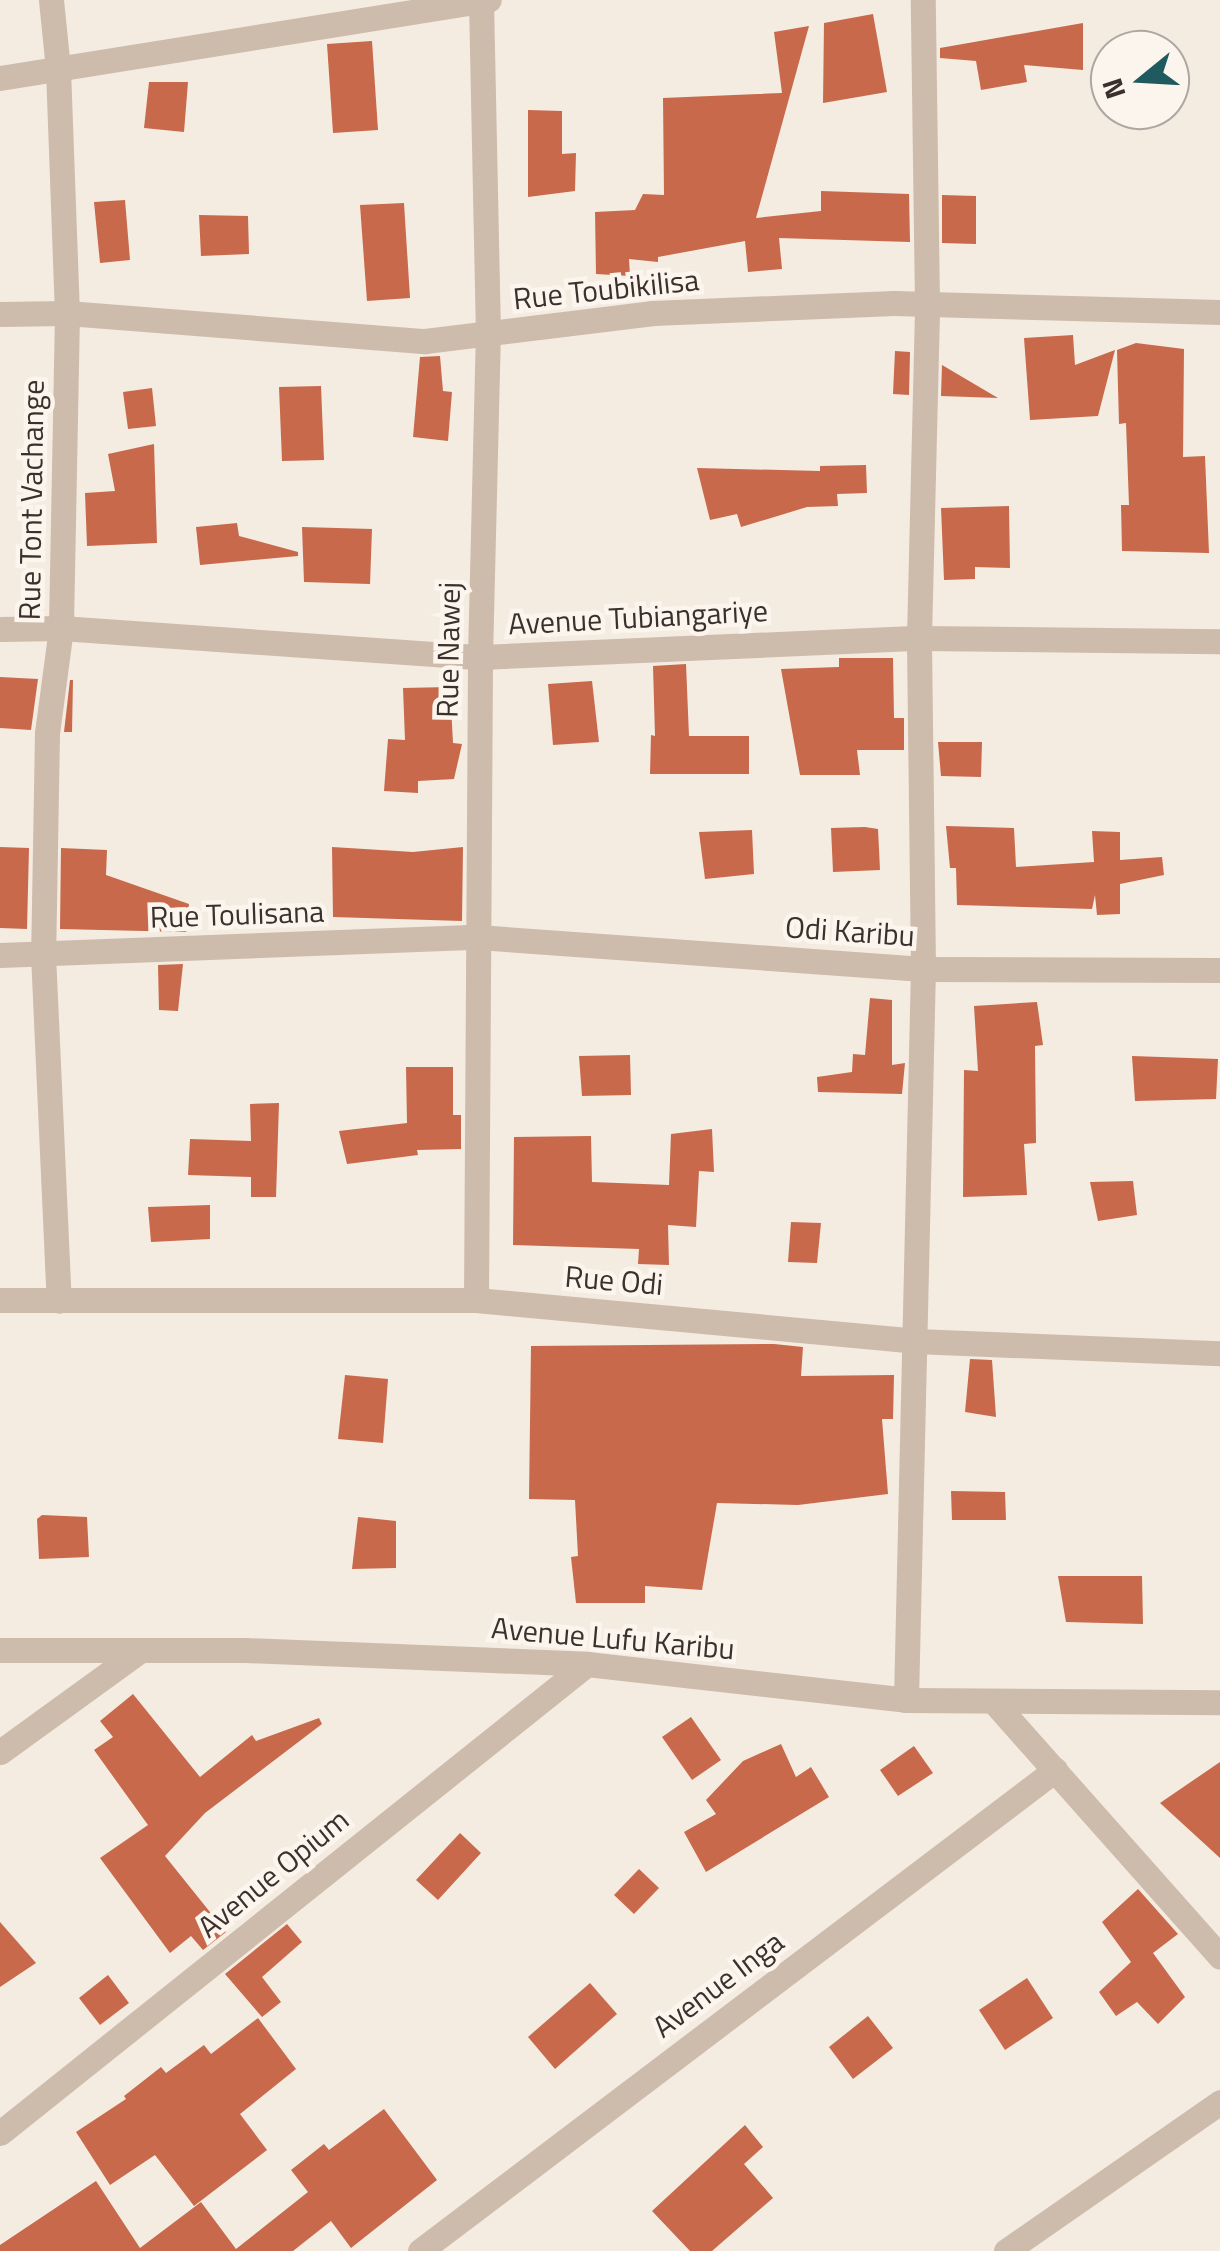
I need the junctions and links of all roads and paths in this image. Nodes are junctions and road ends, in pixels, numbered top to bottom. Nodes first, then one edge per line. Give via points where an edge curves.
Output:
1 (50, 0) edge
2 (489, 0) edge
3 (923, 0) edge
4 (482, 1) edge
5 (58, 69) junction
6 (0, 78) edge
7 (927, 304) junction
8 (1220, 312) edge
9 (67, 313) junction
10 (0, 314) edge
11 (488, 335) junction
12 (62, 628) junction
13 (0, 629) edge
14 (919, 638) junction
15 (1220, 641) edge
16 (480, 657) junction
17 (477, 938) junction
18 (43, 954) junction
19 (0, 955) edge
20 (923, 969) junction
21 (1220, 970) edge
22 (0, 1300) edge
23 (476, 1300) junction
24 (59, 1301) junction
25 (916, 1341) junction
26 (1220, 1353) edge
27 (0, 1650) edge
28 (137, 1653) junction
29 (587, 1664) junction
30 (906, 1700) junction
31 (993, 1700) junction
32 (1220, 1702) edge
33 (0, 1752) edge
34 (1055, 1770) junction
35 (1220, 1957) edge
36 (1220, 2102) edge
37 (0, 2133) edge
38 (420, 2251) edge
39 (1006, 2251) edge

1 - 5 street, Rue Tont Vachange
2 - 4 street
3 - 7 street
4 - 5 street
4 - 11 street, Rue Nawej
5 - 6 street
5 - 9 street, Rue Tont Vachange
7 - 8 street, Rue Toubikilisa
7 - 11 street, Rue Toubikilisa via 653,312
7 - 14 street
9 - 10 street, Rue Toubikilisa
9 - 11 street, Rue Toubikilisa via 425,340
9 - 12 street, Rue Tont Vachange
11 - 16 street, Rue Nawej
12 - 13 street, Avenue Tubiangariye
12 - 16 street, Avenue Tubiangariye
12 - 18 street, Rue Tont Vachange via 47,734
14 - 15 street, Avenue Tubiangariye
14 - 16 street, Avenue Tubiangariye
14 - 20 street
16 - 17 street, Rue Nawej
17 - 18 street, Rue Toulisana
17 - 20 street, Odi Karibu
17 - 23 street, Rue Nawej
18 - 19 street, Rue Toulisana
18 - 24 street, Rue Tont Vachange
20 - 21 street, Odi Karibu
20 - 25 street
22 - 24 street, Rue Odi
23 - 24 street, Rue Odi
23 - 25 street, Rue Odi
25 - 26 street, Rue Odi
25 - 30 street
27 - 28 street, Avenue Lufu Karibu
28 - 29 street, Avenue Lufu Karibu via 246,1650
28 - 33 street
29 - 30 street, Avenue Lufu Karibu
29 - 37 street, Avenue Opium
30 - 31 street, Avenue Lufu Karibu
31 - 32 street, Avenue Lufu Karibu
31 - 34 street
34 - 35 street
34 - 38 street, Avenue Inga
36 - 39 street

